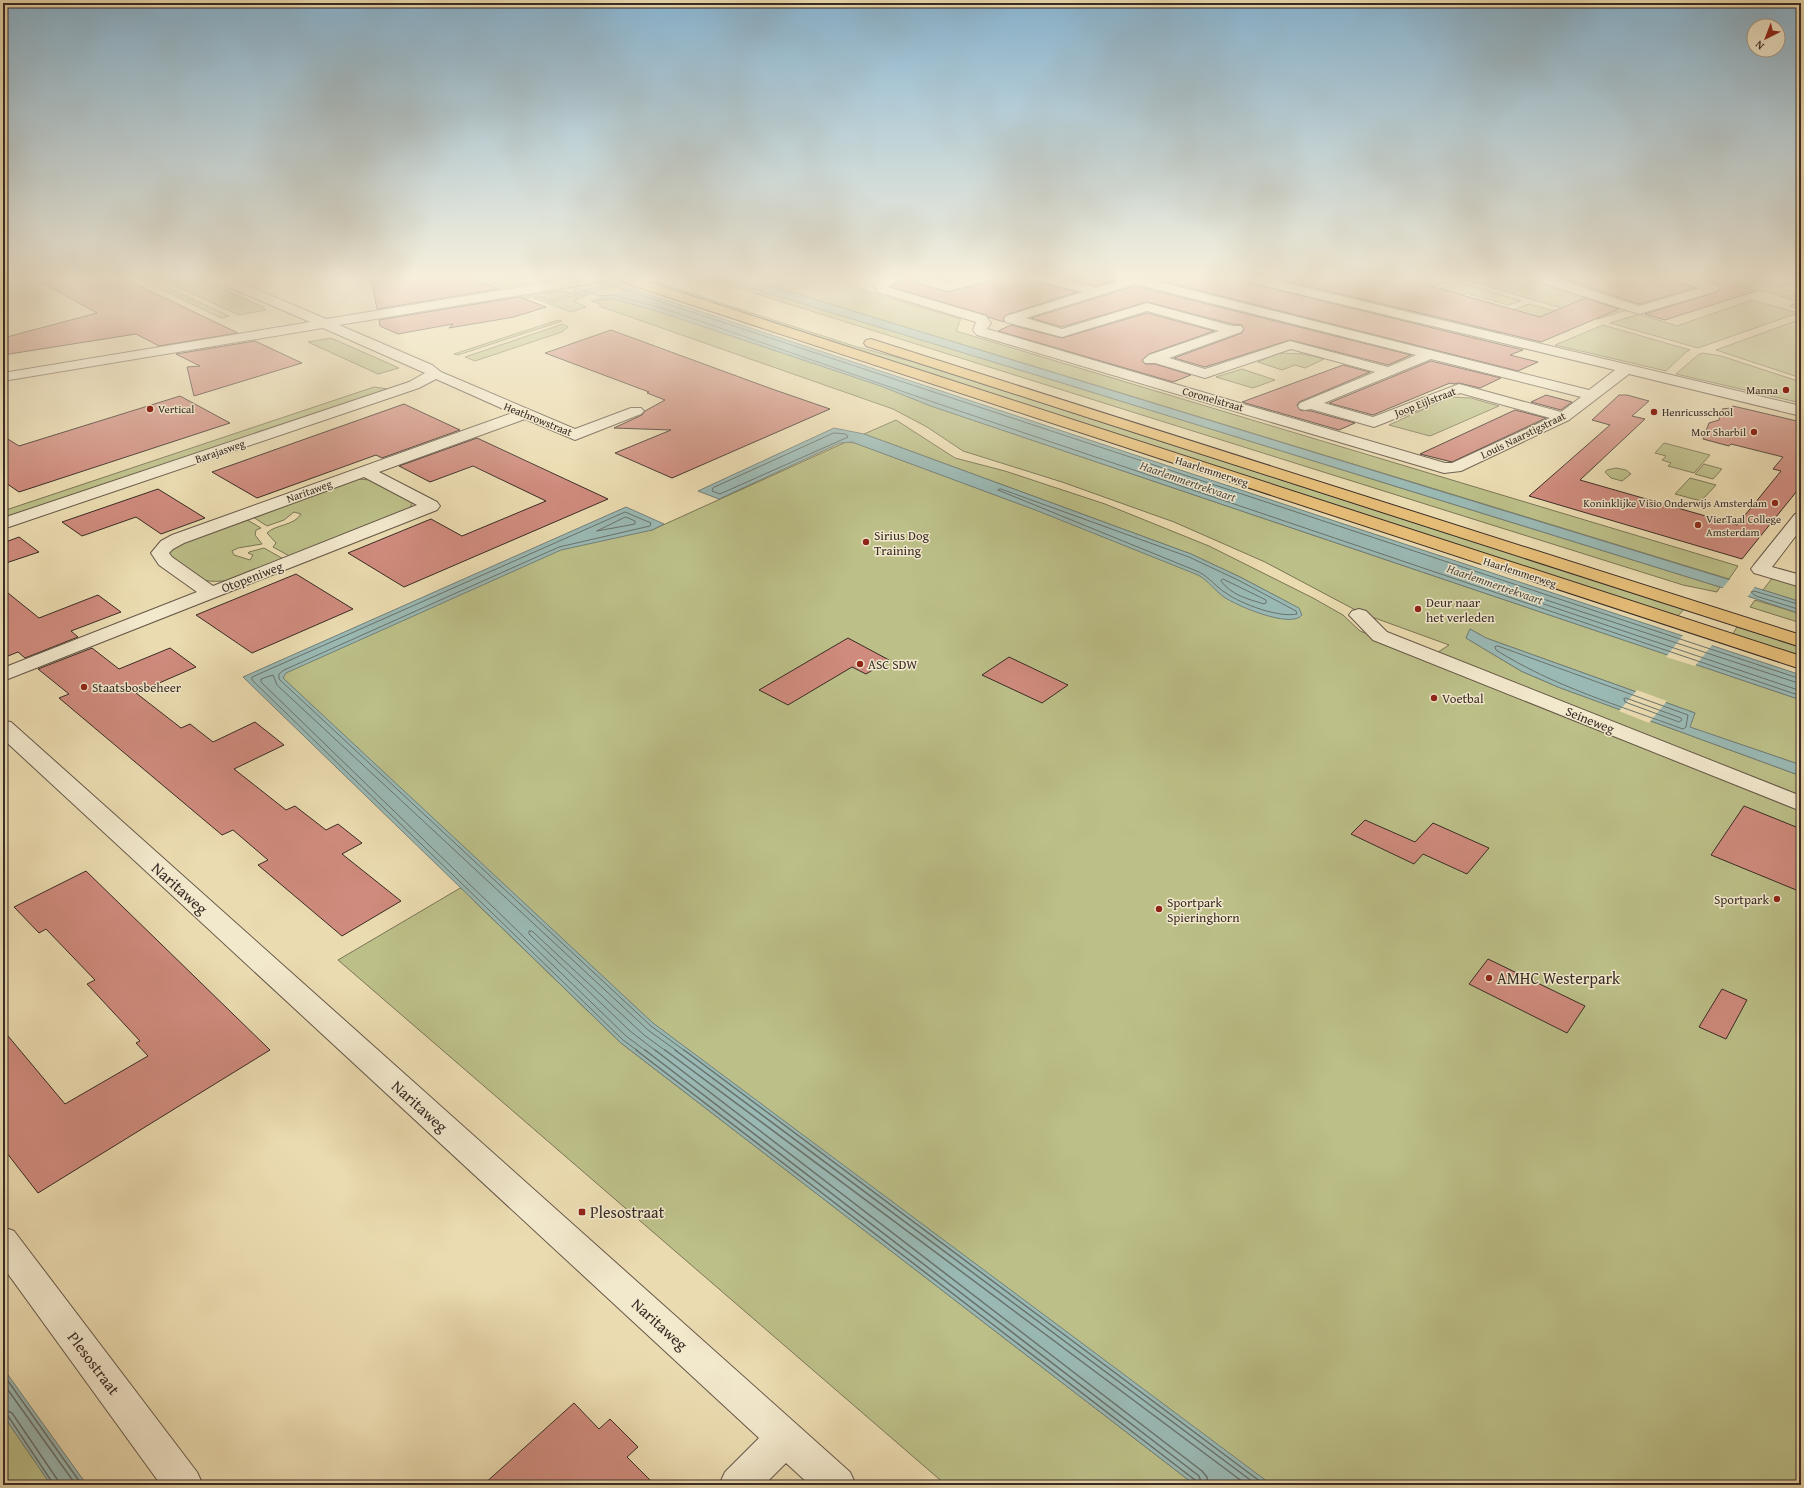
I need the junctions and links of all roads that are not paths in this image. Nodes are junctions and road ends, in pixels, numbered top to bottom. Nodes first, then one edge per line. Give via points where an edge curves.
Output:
1 (122, 347) edge
2 (182, 347) edge
3 (378, 347) edge
4 (835, 347) edge
5 (884, 347) edge
6 (1035, 347) edge
7 (1183, 347) edge
8 (1283, 347) edge
9 (1299, 347) edge
10 (1404, 347) edge
11 (1536, 347) edge
12 (1430, 354) junction
13 (1154, 358) junction
14 (3, 367) edge
15 (1626, 369) junction
16 (1116, 371) junction
17 (1388, 371) junction
18 (438, 375) junction
19 (3, 377) edge
20 (1591, 395) junction
21 (1310, 404) junction
22 (636, 411) dead end
23 (1801, 411) edge
24 (524, 414) junction
25 (1274, 417) junction
26 (1564, 417) junction
27 (1455, 468) joint
28 (365, 471) junction
29 (1801, 518) edge
30 (3, 524) edge
31 (1793, 542) edge
32 (1801, 581) edge
33 (212, 593) junction
34 (1359, 615) dead end
35 (1801, 641) edge
36 (1801, 663) edge
37 (3, 676) edge
38 (3, 727) edge
39 (1801, 804) edge
40 (3, 1241) edge
41 (785, 1438) junction
42 (184, 1485) edge
43 (738, 1485) edge
44 (837, 1485) edge

1 - 14 street
2 - 19 street
3 - 18 street, Heathrowstraat
4 - 36 main road, Haarlemmerweg
5 - 35 main road, Haarlemmerweg
6 - 16 street, Coronelstraat
7 - 13 street
8 - 13 street via 1205,374
9 - 17 street
10 - 12 street
11 - 15 street
12 - 17 street
12 - 20 street
13 - 16 street
15 - 20 street, Louis Naarstigstraat
15 - 23 street
16 - 25 street, Coronelstraat
17 - 21 street
18 - 24 street, Heathrowstraat
18 - 30 street, Barajasweg
20 - 26 street, Louis Naarstigstraat
21 - 25 street
21 - 26 street, Joop Eijlstraat via 1374,422 1458,388
22 - 24 street, Heathrowstraat via 575,435
24 - 28 street, Naritaweg
25 - 27 street, Coronelstraat via 1444,468
26 - 27 street, Louis Naarstigstraat
28 - 33 street, Naritaweg via 166,545 160,553 165,561
28 - 33 street, Otopeniweg via 431,506
29 - 31 street
31 - 32 street via 1760,568
33 - 37 street, Otopeniweg
34 - 39 street, Seineweg via 1380,636
38 - 41 street, Naritaweg
40 - 42 street, Plesostraat
41 - 43 street
41 - 44 street, Naritaweg

